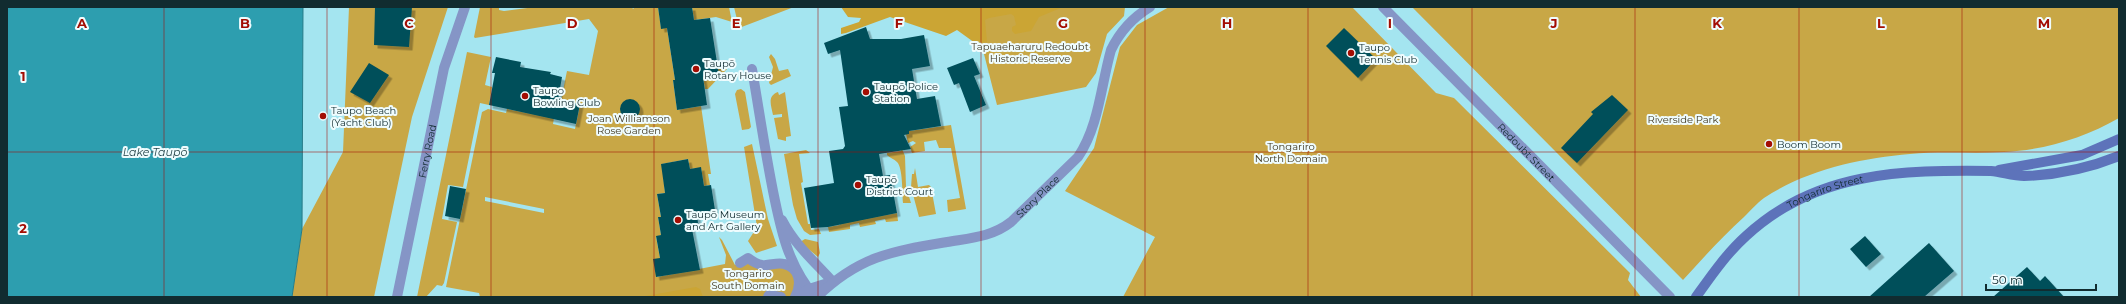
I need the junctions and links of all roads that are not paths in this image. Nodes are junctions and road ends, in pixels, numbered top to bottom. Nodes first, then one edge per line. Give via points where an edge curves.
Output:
1 (465, 7) edge
2 (1150, 7) edge
3 (1383, 7) edge
4 (752, 68) dead end
5 (2119, 139) edge
6 (2119, 156) edge
7 (1993, 171) junction
8 (773, 193) junction
9 (833, 282) junction
10 (814, 294) edge
11 (397, 297) edge
12 (768, 297) edge
13 (781, 297) edge
14 (794, 297) edge
15 (799, 297) edge
16 (1670, 297) edge
17 (1696, 297) edge

1 - 11 street, Ferry Road via 444,68
2 - 9 street, Story Place via 1131,20 1111,50 1093,124 1078,157 1011,222 998,231 984,236 877,257 857,266
3 - 16 street, Redoubt Street
4 - 8 street
5 - 7 main road, Tongariro Street via 2082,155
6 - 7 main road, Tongariro Street via 2093,166 2059,173 2023,176
7 - 17 main road, Tongariro Street via 1892,174 1854,179 1826,187 1769,217 1746,236 1713,272
8 - 9 street via 790,236
8 - 10 street via 785,245 801,277
9 - 10 street, Story Place
10 - 15 street, Story Place
12 - 13 street
14 - 14 street via 799,288 799,280 795,271 788,265 762,265 748,258 740,263 741,266 748,260 757,266 781,266 790,270 797,284

